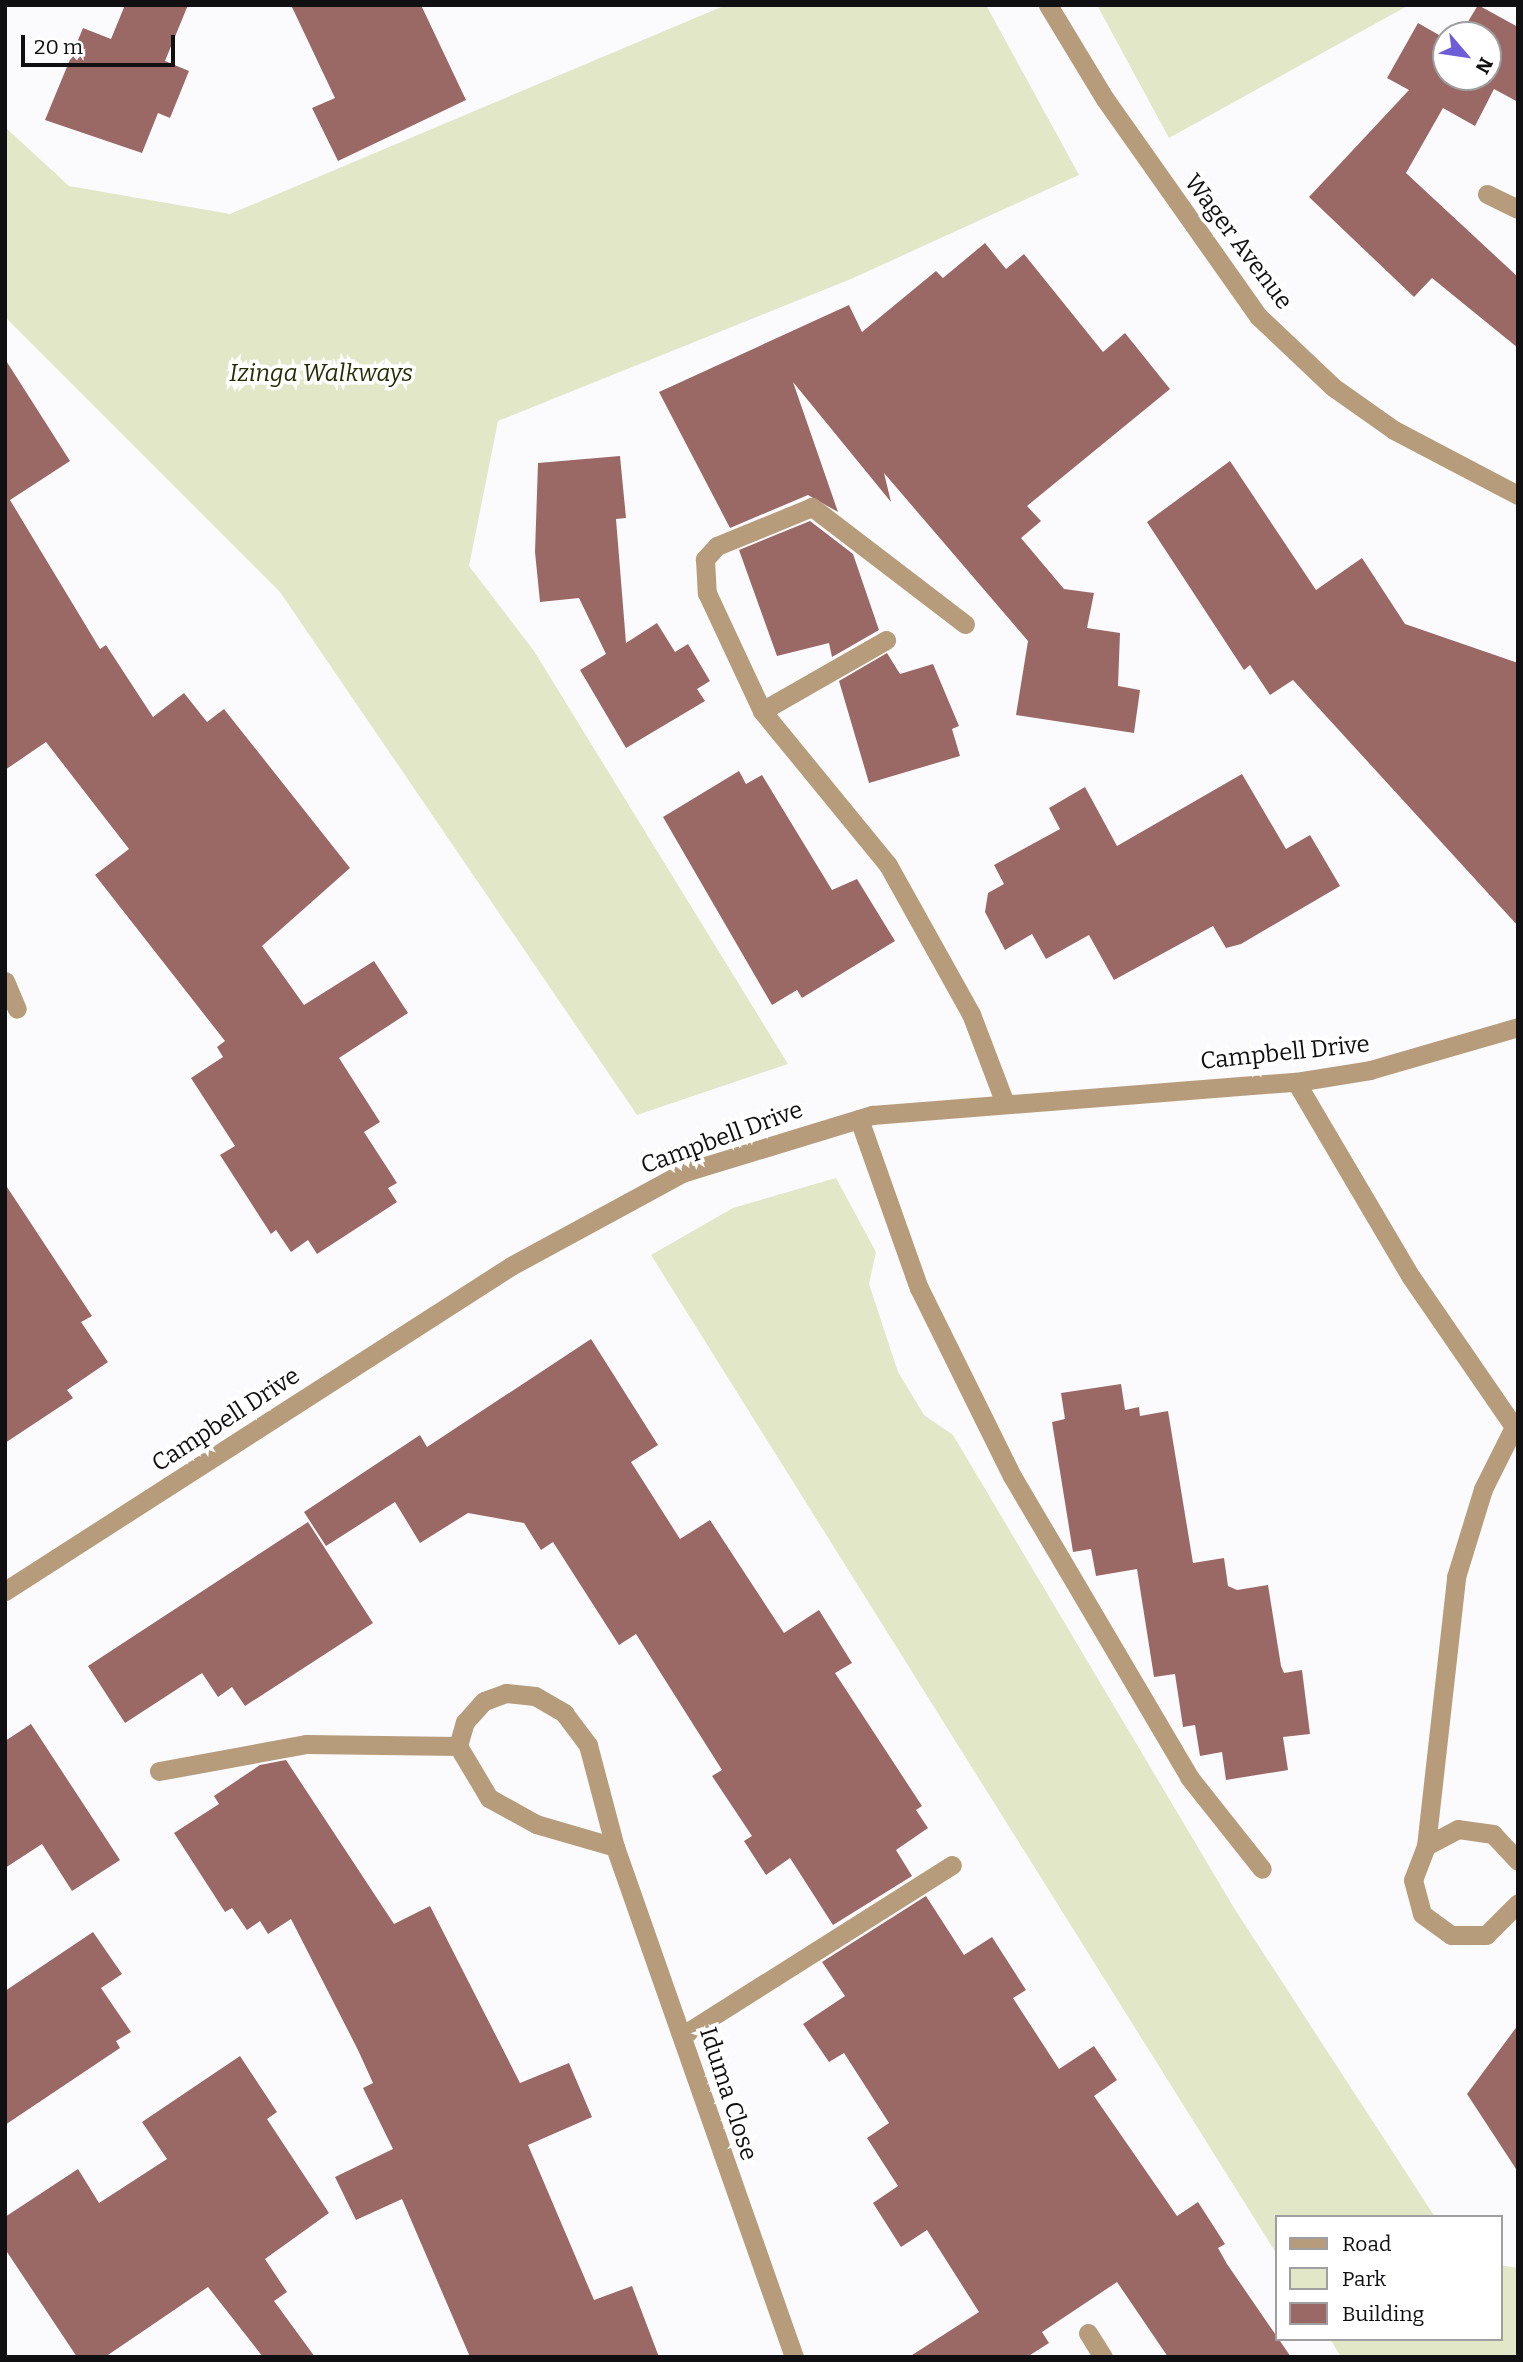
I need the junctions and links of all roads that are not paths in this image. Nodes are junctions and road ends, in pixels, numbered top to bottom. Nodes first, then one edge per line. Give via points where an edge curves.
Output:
1 (1048, 5) edge
2 (1488, 194) dead end
3 (1518, 209) edge
4 (1518, 495) edge
5 (965, 624) dead end
6 (886, 640) dead end
7 (762, 711) junction
8 (5, 981) edge
9 (17, 1009) dead end
10 (1518, 1027) edge
11 (1296, 1082) junction
12 (1004, 1101) junction
13 (859, 1119) junction
14 (1516, 1427) edge
15 (5, 1591) edge
16 (458, 1746) junction
17 (159, 1771) dead end
18 (1426, 1846) junction
19 (615, 1847) junction
20 (1518, 1861) edge
21 (953, 1865) dead end
22 (1262, 1869) dead end
23 (1518, 1903) edge
24 (683, 2035) junction
25 (1088, 2333) dead end
26 (794, 2357) edge
27 (1103, 2357) edge

1 - 4 street, Wager Avenue via 1125,128 1258,316 1333,387 1394,430
2 - 3 street
5 - 7 street via 826,512 799,509 765,523 717,546 702,573
6 - 7 street
7 - 12 street via 888,865 971,1014
8 - 9 street
10 - 11 street, Campbell Drive via 1370,1070
11 - 12 street, Campbell Drive
11 - 14 street via 1411,1277
12 - 13 street, Campbell Drive
13 - 15 street, Campbell Drive via 682,1173 589,1218
13 - 22 street via 919,1288 1012,1476 1189,1777
14 - 18 street via 1483,1489 1455,1577
16 - 17 street via 306,1744
16 - 19 street via 489,1798 536,1824
16 - 19 street, Iduma Close via 466,1722 484,1701 506,1693 535,1696 564,1713 587,1745 601,1780
18 - 20 street via 1441,1835 1475,1828 1507,1844
18 - 23 street via 1413,1880 1415,1898 1434,1927 1451,1936 1486,1935
19 - 24 street, Iduma Close
21 - 24 street
24 - 26 street, Iduma Close
25 - 27 street

